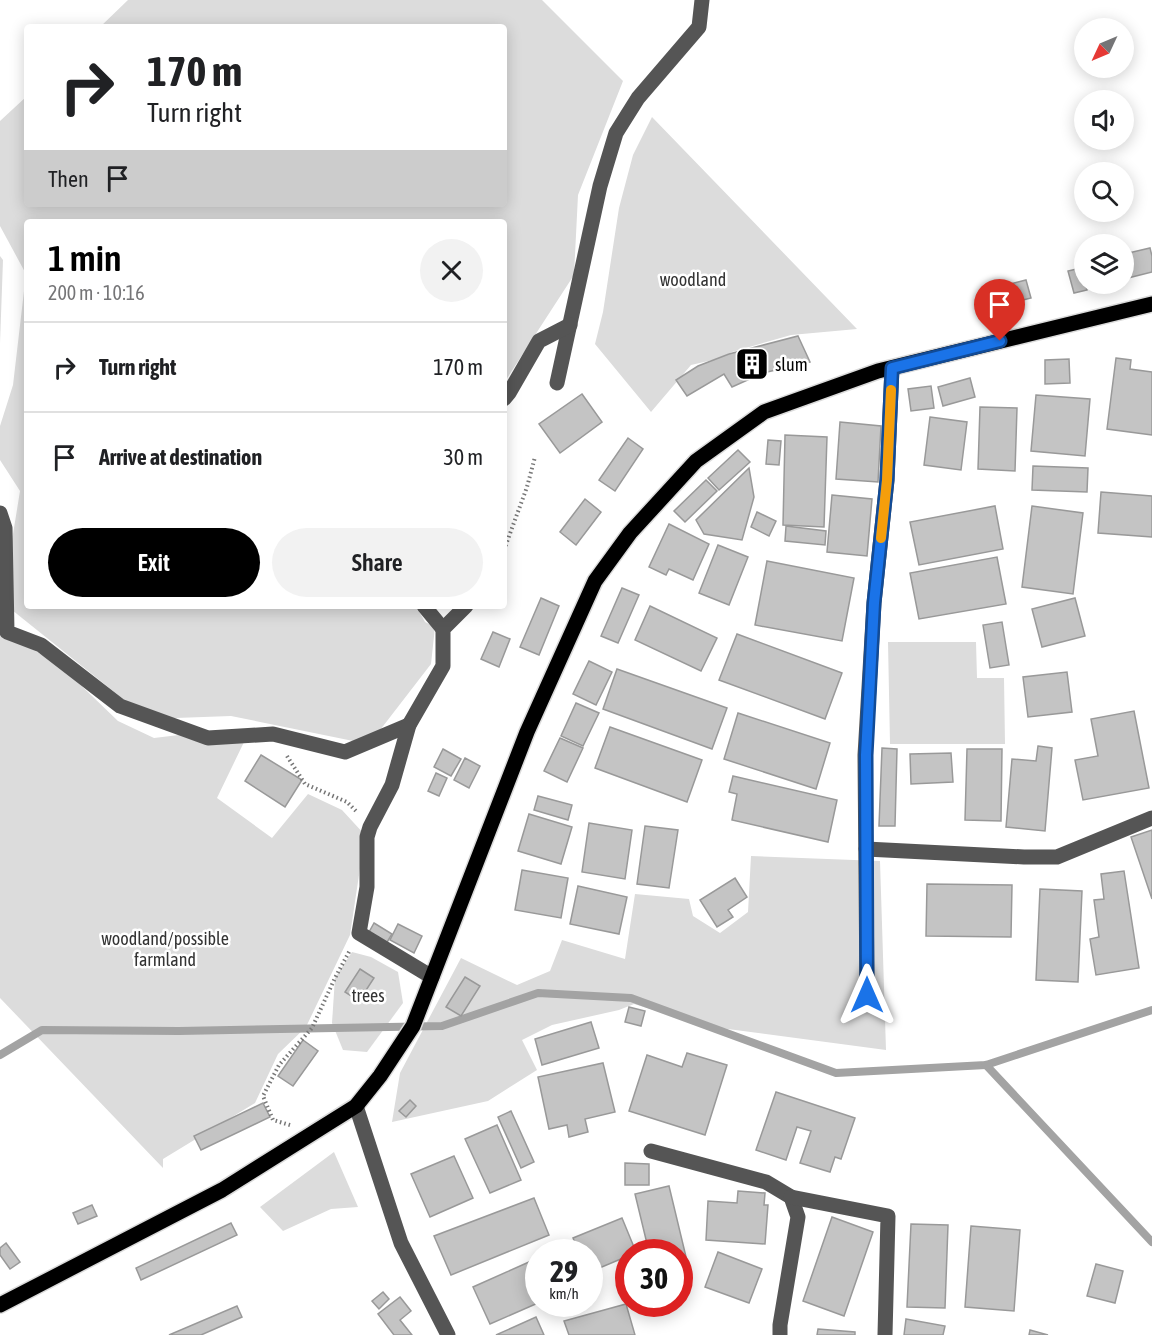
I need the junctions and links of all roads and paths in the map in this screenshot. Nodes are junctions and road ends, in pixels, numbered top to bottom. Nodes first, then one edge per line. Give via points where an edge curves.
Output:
1 (702, 0) edge
2 (1152, 304) edge
3 (570, 326) junction
4 (892, 368) junction
5 (557, 383) dead end
6 (507, 395) edge
7 (535, 457) dead end
8 (0, 513) edge
9 (507, 542) edge
10 (426, 609) edge
11 (463, 609) edge
12 (443, 629) junction
13 (409, 725) junction
14 (273, 734) junction
15 (1152, 818) edge
16 (370, 827) junction
17 (866, 849) junction
18 (359, 933) junction
19 (432, 977) junction
20 (867, 995) dead end
21 (356, 1106) junction
22 (313, 1132) junction
23 (651, 1151) dead end
24 (791, 1197) junction
25 (0, 1305) edge
26 (448, 1335) edge
27 (780, 1335) edge
28 (885, 1335) edge

1 - 3 street via 699,27 638,98 616,134 600,186
2 - 4 main road
3 - 5 street
3 - 6 street via 538,341
4 - 17 street via 866,744
4 - 19 main road via 764,411 696,461 630,533 595,581 527,732
7 - 9 path
8 - 14 street via 5,528 7,632 41,645 120,706 208,738
10 - 12 street
11 - 12 street
12 - 13 street via 443,666
13 - 14 street via 345,752
13 - 16 street via 392,785
14 - 16 path via 305,784 347,802
15 - 17 street via 1057,857
16 - 18 street via 367,887
17 - 20 street
18 - 19 street
18 - 22 path via 312,1028 279,1065 263,1096 273,1120
19 - 21 main road via 413,1026
21 - 22 main road
21 - 26 street via 401,1243
22 - 25 main road via 222,1190
23 - 24 street via 766,1182
24 - 27 street via 798,1217
24 - 28 street via 888,1216

